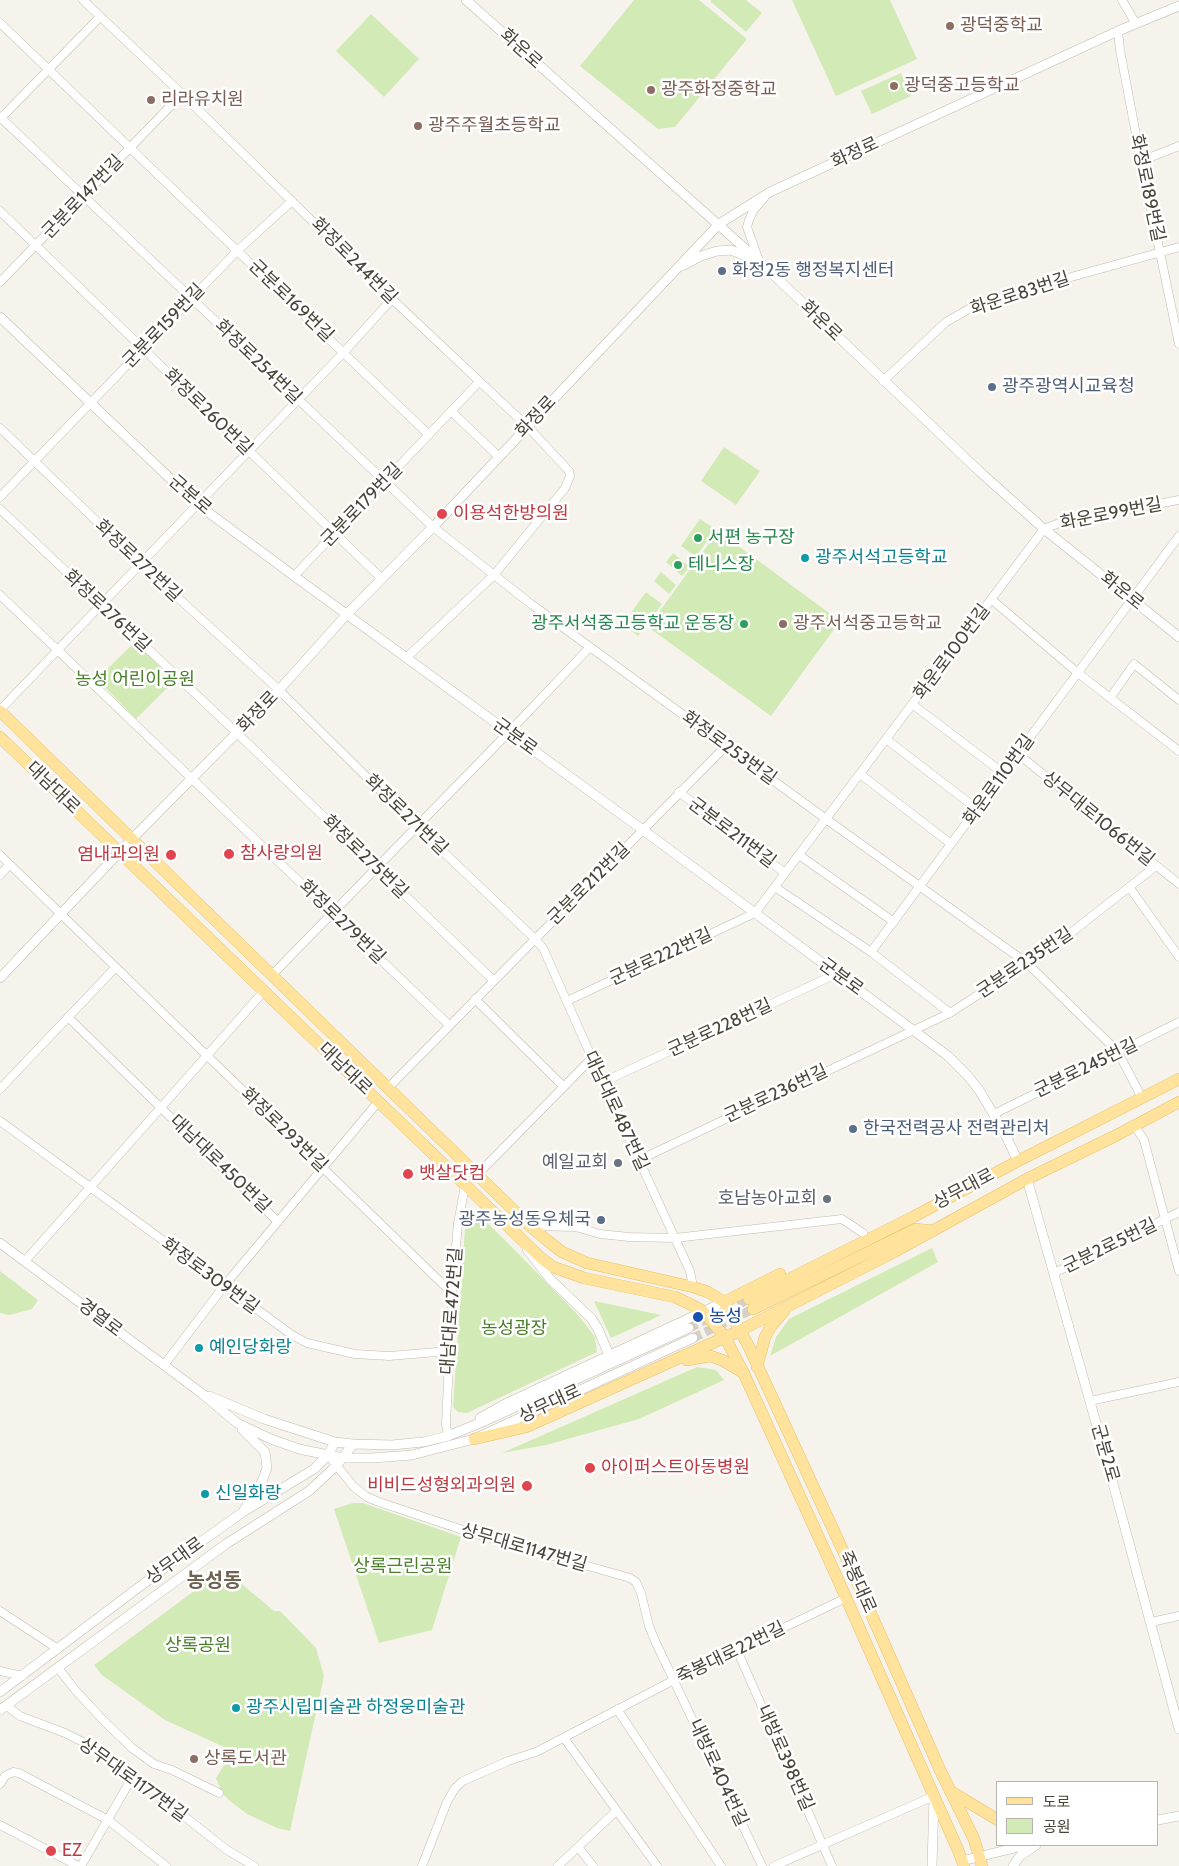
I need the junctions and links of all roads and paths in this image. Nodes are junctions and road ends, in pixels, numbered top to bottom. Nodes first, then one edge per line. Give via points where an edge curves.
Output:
1 (83, 0) edge
2 (1122, 0) edge
3 (473, 2) edge
4 (1179, 6) edge
5 (100, 17) junction
6 (0, 23) edge
7 (1136, 24) junction
8 (1118, 31) junction
9 (48, 69) junction
10 (182, 94) junction
11 (0, 118) edge
12 (1179, 146) edge
13 (131, 148) junction
14 (1141, 161) junction
15 (770, 192) junction
16 (83, 197) junction
17 (292, 201) junction
18 (0, 211) edge
19 (719, 224) junction
20 (36, 246) junction
21 (1179, 246) edge
22 (238, 250) junction
23 (1160, 252) junction
24 (759, 261) junction
25 (673, 272) junction
26 (0, 282) edge
27 (191, 299) junction
28 (392, 299) junction
29 (0, 317) edge
30 (1179, 344) edge
31 (143, 348) junction
32 (344, 352) junction
33 (883, 381) junction
34 (479, 382) junction
35 (297, 400) junction
36 (90, 402) junction
37 (451, 411) junction
38 (528, 427) junction
39 (0, 428) edge
40 (429, 434) junction
41 (248, 450) junction
42 (499, 457) junction
43 (34, 460) junction
44 (384, 482) junction
45 (0, 496) edge
46 (1179, 500) edge
47 (197, 504) junction
48 (0, 509) edge
49 (433, 528) junction
50 (1044, 528) junction
51 (335, 533) junction
52 (1179, 536) edge
53 (140, 564) junction
54 (494, 574) junction
55 (294, 576) junction
56 (381, 578) junction
57 (0, 594) edge
58 (991, 599) junction
59 (1132, 600) junction
60 (100, 604) junction
61 (347, 614) junction
62 (1179, 637) edge
63 (590, 647) junction
64 (57, 649) junction
65 (406, 658) junction
66 (1078, 673) junction
67 (279, 690) junction
68 (1110, 698) junction
69 (1179, 700) edge
70 (912, 704) junction
71 (0, 711) edge
72 (509, 732) junction
73 (238, 733) junction
74 (0, 738) edge
75 (886, 740) junction
76 (726, 746) junction
77 (1179, 751) edge
78 (1018, 754) junction
79 (1003, 773) junction
80 (860, 774) junction
81 (192, 778) junction
82 (679, 792) junction
83 (977, 809) junction
84 (826, 819) junction
85 (416, 826) junction
86 (643, 830) junction
87 (132, 840) junction
88 (952, 844) junction
89 (120, 852) junction
90 (799, 855) junction
91 (0, 856) edge
92 (10, 865) junction
93 (1156, 866) junction
94 (376, 868) junction
95 (785, 873) junction
96 (0, 875) edge
97 (1179, 884) edge
98 (775, 887) junction
99 (920, 887) junction
100 (1130, 888) junction
101 (332, 913) junction
102 (755, 913) junction
103 (60, 915) junction
104 (894, 922) junction
105 (534, 938) junction
106 (871, 952) junction
107 (1179, 957) edge
108 (1028, 964) junction
109 (115, 968) junction
110 (836, 974) junction
111 (272, 975) junction
112 (0, 978) edge
113 (493, 980) junction
114 (264, 991) junction
115 (475, 999) junction
116 (567, 1001) junction
117 (950, 1013) junction
118 (68, 1017) junction
119 (1179, 1022) edge
120 (448, 1025) junction
121 (914, 1030) junction
122 (1118, 1052) junction
123 (208, 1056) junction
124 (592, 1058) junction
125 (1179, 1079) edge
126 (603, 1082) junction
127 (563, 1086) junction
128 (388, 1088) junction
129 (0, 1089) edge
130 (1142, 1098) junction
131 (378, 1102) junction
132 (1179, 1102) edge
133 (161, 1107) junction
134 (994, 1114) junction
135 (0, 1121) edge
136 (1134, 1124) junction
137 (639, 1160) junction
138 (1018, 1161) junction
139 (323, 1168) junction
140 (477, 1175) junction
141 (1027, 1179) junction
142 (465, 1186) junction
143 (90, 1188) junction
144 (1179, 1212) edge
145 (912, 1217) junction
146 (1165, 1219) junction
147 (278, 1222) junction
148 (530, 1226) junction
149 (933, 1231) junction
150 (864, 1233) junction
151 (520, 1238) junction
152 (675, 1238) junction
153 (0, 1243) edge
154 (25, 1261) junction
155 (1179, 1268) edge
156 (1054, 1273) junction
157 (224, 1286) junction
158 (693, 1287) junction
159 (452, 1293) junction
160 (724, 1302) junction
161 (787, 1307) junction
162 (702, 1311) junction
163 (689, 1328) tunnel mouth
164 (741, 1330) junction
165 (725, 1337) junction
166 (693, 1338) tunnel mouth
167 (449, 1351) junction
168 (609, 1355) junction
169 (670, 1363) junction
170 (164, 1365) junction
171 (757, 1367) junction
172 (744, 1374) junction
173 (1179, 1382) edge
174 (200, 1392) junction
175 (1090, 1402) junction
176 (237, 1423) junction
177 (448, 1436) junction
178 (474, 1439) junction
179 (335, 1442) junction
180 (353, 1444) junction
181 (328, 1455) junction
182 (340, 1461) junction
183 (243, 1512) junction
184 (846, 1598) junction
185 (0, 1611) edge
186 (1179, 1616) edge
187 (1151, 1622) junction
188 (58, 1649) junction
189 (737, 1650) junction
190 (58, 1668) junction
191 (0, 1671) edge
192 (22, 1676) junction
193 (674, 1680) junction
194 (0, 1692) edge
195 (3, 1708) edge
196 (617, 1709) junction
197 (1179, 1729) edge
198 (564, 1738) junction
199 (918, 1759) junction
200 (940, 1770) junction
201 (133, 1776) junction
202 (0, 1784) edge
203 (949, 1790) junction
204 (219, 1793) dead end
205 (934, 1796) junction
206 (616, 1811) junction
207 (1179, 1816) edge
208 (996, 1819) edge
209 (108, 1820) junction
210 (1159, 1820) edge
211 (0, 1825) edge
212 (824, 1844) junction
213 (1025, 1846) edge
214 (1035, 1846) edge
215 (578, 1847) junction
216 (979, 1863) edge
217 (963, 1864) edge
218 (79, 1866) edge
219 (166, 1866) edge
220 (254, 1866) edge
221 (422, 1866) edge
222 (558, 1866) edge
223 (593, 1866) edge
224 (657, 1866) edge
225 (721, 1866) edge
226 (762, 1866) edge
227 (774, 1866) edge
228 (832, 1866) edge
229 (932, 1866) edge
230 (1013, 1866) edge

1 - 5 street, 화정로244번길
2 - 7 street
3 - 19 street, 화운로
4 - 7 street, 화정로
5 - 9 street
5 - 10 street, 화정로244번길
6 - 9 street, 군분로147번길
7 - 8 street, 화정로
8 - 14 street, 화정로189번길
8 - 15 street, 화정로
9 - 11 street
9 - 13 street, 군분로147번길
10 - 13 street, 군분로147번길
10 - 17 street, 화정로244번길
11 - 16 street, 화정로254번길
12 - 14 street
13 - 16 street, 군분로147번길
13 - 22 street
14 - 23 street, 화정로189번길
15 - 19 street, 화정로
15 - 24 street via 753,211 747,227
16 - 20 street, 군분로147번길
16 - 27 street, 화정로254번길
17 - 22 street, 군분로159번길
17 - 28 street, 화정로244번길
18 - 20 street, 군분로147번길
19 - 24 street, 화운로
19 - 25 street, 화정로
20 - 26 street, 군분로147번길
20 - 31 street, 화정로260번길
21 - 23 street, 화운로83번길
22 - 27 street, 군분로159번길
22 - 32 street, 군분로169번길
23 - 30 street, 화정로189번길
23 - 33 street, 화운로83번길 via 976,305 946,322
24 - 25 street via 738,252 717,251
24 - 33 street, 화운로
25 - 38 street, 화정로
27 - 31 street, 군분로159번길
27 - 35 street, 화정로254번길
28 - 32 street, 군분로169번길
28 - 34 street, 화정로244번길
29 - 36 street, 군분로
31 - 36 street, 군분로159번길
31 - 41 street, 화정로260번길
32 - 35 street, 군분로169번길
32 - 40 street
33 - 50 street, 화운로
34 - 37 street, 군분로179번길
34 - 38 street, 화정로244번길
35 - 41 street, 군분로169번길
35 - 44 street, 화정로254번길
36 - 43 street, 군분로159번길
36 - 47 street, 군분로
37 - 40 street, 군분로179번길
37 - 42 street
38 - 42 street, 화정로
38 - 54 street, 화정로244번길 via 570,476 565,488
39 - 43 street, 화정로272번길
40 - 44 street, 군분로179번길
41 - 47 street, 군분로169번길
41 - 51 street, 화정로260번길
42 - 49 street, 화정로
43 - 45 street, 군분로159번길
43 - 53 street, 화정로272번길
44 - 49 street, 화정로254번길
44 - 51 street, 군분로179번길
46 - 50 street, 화운로99번길
47 - 53 street, 군분로169번길
47 - 55 street, 군분로
48 - 60 street, 화정로276번길
49 - 54 street, 화정로253번길
49 - 56 street, 화정로
50 - 58 street, 화운로100번길
50 - 59 street, 화운로
51 - 55 street, 군분로179번길
51 - 56 street, 화정로260번길
52 - 59 street, 화운로110번길
53 - 60 street, 군분로169번길
53 - 67 street, 화정로272번길
54 - 63 street, 화정로253번길
54 - 65 street
55 - 61 street, 군분로
56 - 61 street, 화정로
57 - 64 street, 화정로279번길
58 - 66 street, 화운로100번길
58 - 70 street, 화운로100번길
59 - 62 street, 화운로
59 - 66 street, 화운로110번길
60 - 64 street, 군분로169번길
60 - 73 street, 화정로276번길
61 - 65 street, 군분로
61 - 67 street, 화정로
63 - 72 street
63 - 76 street, 화정로253번길
64 - 71 street, 군분로169번길
64 - 81 street, 화정로279번길
65 - 72 street, 군분로
66 - 68 street
66 - 78 street, 화운로110번길
67 - 73 street, 화정로
67 - 85 street, 화정로271번길
68 - 69 street via 1134,664
68 - 77 street
70 - 75 street, 화운로100번길
70 - 79 street, 화운로100번길
71 - 87 main road, 대남대로
72 - 85 street
72 - 86 street, 군분로
73 - 81 street, 화정로
73 - 94 street, 화정로275번길
74 - 89 main road, 대남대로
75 - 80 street, 화운로100번길
75 - 83 street
76 - 82 street, 군분로211번길
76 - 84 street, 화정로253번길
78 - 79 street, 화운로110번길
78 - 93 street, 상무대로1066번길
79 - 83 street, 화운로110번길
80 - 84 street, 화운로100번길
80 - 88 street
81 - 87 street, 화정로
81 - 101 street, 화정로279번길
82 - 86 street, 군분로211번길
82 - 95 street, 군분로211번길
83 - 88 street, 화운로110번길
84 - 90 street, 화운로100번길
84 - 99 street, 화정로253번길
85 - 94 street
85 - 105 street, 화정로271번길
86 - 102 street, 군분로
86 - 105 street, 군분로212번길
87 - 89 street, 화정로
87 - 111 main road, 대남대로
88 - 99 street, 화운로110번길
89 - 103 street, 화정로
89 - 114 main road, 대남대로
90 - 95 street, 화운로100번길
90 - 104 street
91 - 92 street, 화정로293번길
92 - 96 street
92 - 103 street, 화정로293번길
93 - 97 street, 상무대로1066번길
93 - 100 street, 군분로235번길
94 - 101 street
94 - 113 street, 화정로275번길
95 - 98 street, 화운로100번길
98 - 102 street, 화운로100번길
98 - 106 street
99 - 104 street, 화운로110번길
99 - 108 street, 화정로253번길
100 - 107 street
100 - 108 street, 군분로235번길
101 - 111 street
101 - 120 street, 화정로279번길
102 - 110 street, 군분로
102 - 116 street, 군분로222번길
103 - 109 street, 화정로293번길
103 - 112 street, 화정로
104 - 106 street, 화운로110번길
105 - 113 street, 군분로212번길
105 - 116 street, 대남대로487번길 via 543,948
106 - 117 street
108 - 117 street, 군분로235번길
108 - 122 street, 화정로253번길
109 - 118 street
109 - 123 street, 화정로293번길
110 - 121 street, 군분로
110 - 126 street, 군분로228번길
111 - 128 main road, 대남대로
113 - 115 street, 군분로212번길
114 - 123 street, 대남대로450번길
114 - 131 main road, 대남대로
115 - 120 street, 군분로212번길
115 - 127 street
116 - 124 street, 대남대로487번길
117 - 121 street, 군분로235번길
118 - 129 street
118 - 133 street, 대남대로450번길
119 - 122 street, 군분로245번길
120 - 128 street, 군분로212번길
121 - 134 street, 군분로 via 968,1076
121 - 137 street, 군분로236번길
122 - 130 street, 화정로253번길
122 - 134 street, 군분로245번길
123 - 133 street, 대남대로450번길
123 - 139 street, 화정로293번길
124 - 126 street, 대남대로487번길
124 - 127 street
125 - 130 main road, 상무대로
126 - 137 street, 대남대로487번길
127 - 140 street
128 - 140 main road, 대남대로
130 - 138 main road, 상무대로
131 - 139 street
131 - 142 main road, 대남대로
132 - 136 main road, 상무대로
133 - 143 street, 대남대로450번길
133 - 147 street, 대남대로450번길
134 - 138 street, 군분로
135 - 143 street, 화정로309번길
136 - 141 main road, 상무대로
136 - 146 street via 1144,1140
137 - 152 street, 대남대로487번길
138 - 145 main road, 상무대로
139 - 147 street
139 - 159 street, 화정로293번길
140 - 148 main road, 대남대로
141 - 149 main road, 상무대로
141 - 156 street, 군분2로
142 - 151 main road, 대남대로
142 - 159 street, 대남대로472번길
143 - 154 street, 대남대로450번길
143 - 157 street, 화정로309번길
144 - 146 street, 군분2로5번길
145 - 149 main road, 상무대로 via 751,1304 916,1230
145 - 150 main road via 900,1217
146 - 155 street
146 - 156 street, 군분2로5번길
147 - 157 street
148 - 152 street via 576,1227 600,1234
148 - 158 main road, 대남대로 via 562,1252 587,1263
149 - 161 main road
150 - 152 street via 842,1219
150 - 160 main road
151 - 162 main road, 대남대로 via 553,1266 584,1278 675,1297
151 - 168 street via 550,1279 591,1318
152 - 158 street, 대남대로487번길 via 690,1271
153 - 154 street, 경열로
154 - 170 street, 경열로
156 - 175 street, 군분2로
157 - 167 street, 화정로309번길 via 282,1329 307,1343 371,1356
157 - 170 street
158 - 160 main road, 대남대로
159 - 167 street, 대남대로472번길
160 - 162 street, 상무대로
160 - 164 main road, 죽봉대로
161 - 164 main road
161 - 171 main road via 765,1337
162 - 165 main road, 대남대로
162 - 168 street, 상무대로
163 - 177 street, 상무대로
164 - 165 main road
164 - 171 main road, 죽봉대로
165 - 169 main road
165 - 172 main road, 죽봉대로
166 - 178 street, 상무대로
167 - 177 street, 대남대로472번길
168 - 177 street, 상무대로 via 509,1402
169 - 172 main road via 710,1356
169 - 178 main road via 526,1427
170 - 174 street, 경열로
171 - 200 main road, 죽봉대로
172 - 184 main road, 죽봉대로
173 - 175 street
174 - 176 street, 경열로
174 - 179 street, 경열로 via 264,1419
175 - 187 street, 군분2로
176 - 181 street, 경열로 via 299,1450
176 - 183 street via 265,1452 267,1468
177 - 180 street, 상무대로 via 392,1445
178 - 182 street, 상무대로 via 412,1455
179 - 180 street, 상무대로
179 - 181 street, 상무대로
180 - 182 street, 상무대로
181 - 182 street, 경열로
181 - 183 street, 상무대로 via 314,1469
182 - 190 street, 상무대로 via 309,1491 226,1544
182 - 193 street, 상무대로1147번길 via 360,1493 379,1502 469,1532 630,1578 636,1582 649,1626
183 - 188 street, 상무대로
184 - 189 street, 죽봉대로22번길
184 - 199 main road, 죽봉대로
185 - 188 street
186 - 187 street
187 - 197 street, 군분2로
188 - 192 street, 상무대로
189 - 193 street, 죽봉대로22번길
189 - 212 street, 내방로398번길
190 - 195 street, 상무대로
190 - 204 street via 103,1720 139,1753 154,1764
191 - 192 street
192 - 194 street, 상무대로
193 - 196 street, 죽봉대로22번길
193 - 226 street, 내방로404번길
195 - 201 street, 상무대로1177번길 via 83,1742
196 - 198 street, 죽봉대로22번길
196 - 225 street
198 - 206 street
198 - 221 street, 죽봉대로22번길 via 484,1771 455,1788
199 - 200 main road via 934,1778 939,1777
199 - 205 main road, 죽봉대로
200 - 203 main road, 죽봉대로
201 - 209 street
201 - 220 street, 상무대로1177번길 via 227,1850
202 - 209 street via 5,1776 19,1773
203 - 208 main road
203 - 216 main road, 죽봉대로 via 974,1839
205 - 212 street
205 - 217 main road, 죽봉대로
205 - 229 street
206 - 215 street
206 - 224 street
207 - 210 street
209 - 218 street
209 - 219 street
211 - 218 street
212 - 227 street
212 - 228 street, 내방로398번길
213 - 216 street
214 - 230 street via 1020,1856
215 - 222 street
215 - 223 street
216 - 217 street

